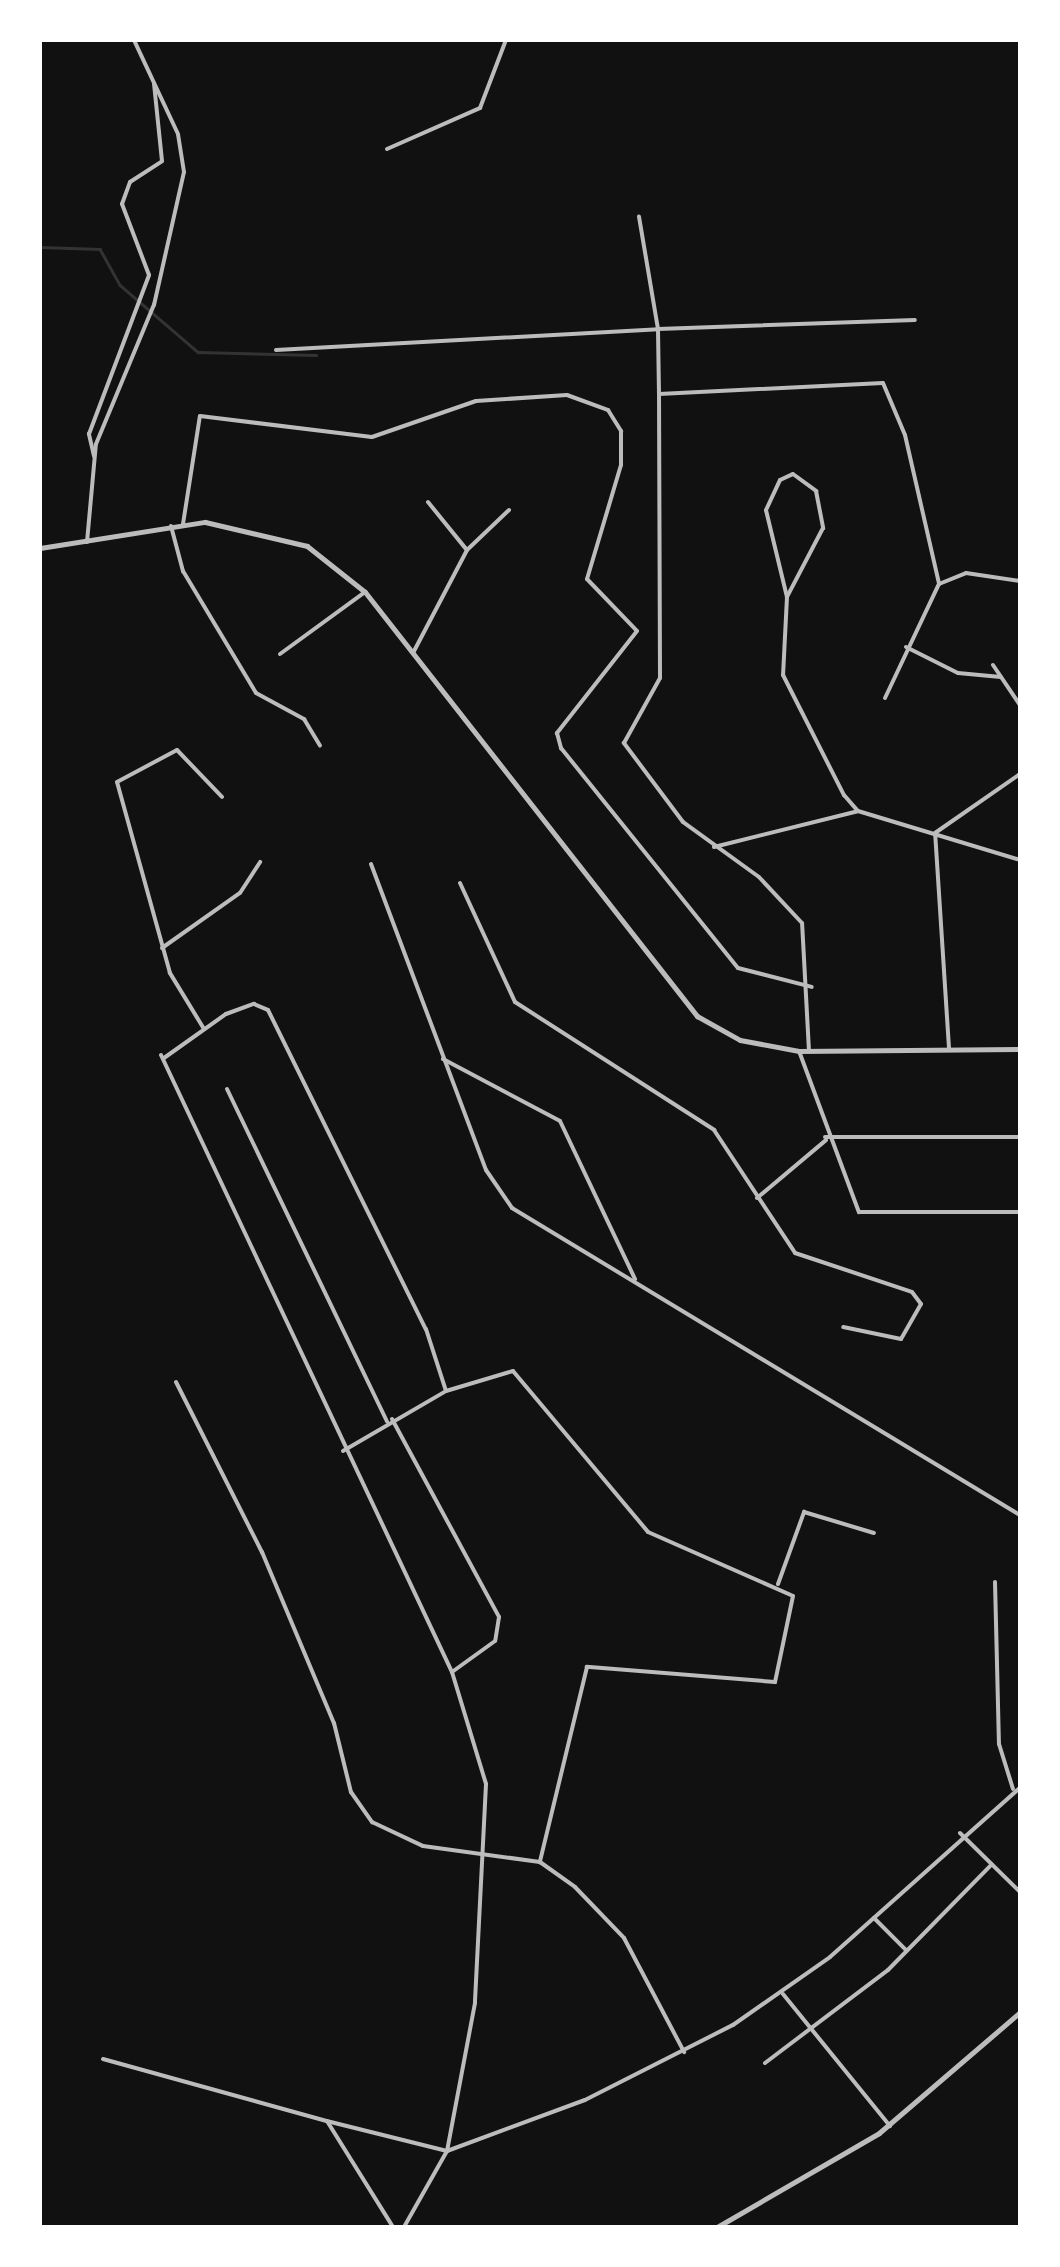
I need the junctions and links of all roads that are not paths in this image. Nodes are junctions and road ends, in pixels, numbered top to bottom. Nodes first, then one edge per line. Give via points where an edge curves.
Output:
1 (134, 40) edge
2 (506, 40) edge
3 (154, 82) junction
4 (387, 149) dead end
5 (638, 217) dead end
6 (915, 320) dead end
7 (658, 329) junction
8 (276, 350) dead end
9 (659, 394) junction
10 (94, 456) junction
11 (428, 502) dead end
12 (509, 510) dead end
13 (183, 524) junction
14 (172, 526) junction
15 (87, 542) junction
16 (40, 548) edge
17 (467, 550) junction
18 (1020, 580) edge
19 (939, 584) junction
20 (365, 592) junction
21 (786, 597) junction
22 (906, 646) junction
23 (280, 654) dead end
24 (412, 654) junction
25 (993, 665) dead end
26 (1002, 677) junction
27 (885, 698) dead end
28 (1020, 705) edge
29 (320, 746) dead end
30 (1020, 774) edge
31 (222, 797) dead end
32 (858, 811) junction
33 (935, 833) junction
34 (714, 847) junction
35 (1020, 860) edge
36 (260, 862) dead end
37 (371, 864) dead end
38 (460, 883) dead end
39 (162, 948) junction
40 (812, 987) junction
41 (204, 1029) junction
42 (949, 1048) junction
43 (809, 1050) junction
44 (1020, 1050) edge
45 (800, 1051) junction
46 (443, 1058) junction
47 (226, 1090) dead end
48 (1020, 1136) edge
49 (826, 1138) junction
50 (756, 1198) junction
51 (1020, 1212) edge
52 (634, 1278) junction
53 (842, 1327) dead end
54 (176, 1382) dead end
55 (446, 1390) junction
56 (390, 1421) junction
57 (343, 1451) junction
58 (1020, 1516) edge
59 (874, 1534) dead end
60 (995, 1582) dead end
61 (778, 1584) junction
62 (452, 1672) junction
63 (1020, 1788) edge
64 (1013, 1789) junction
65 (960, 1833) junction
66 (485, 1850) junction
67 (540, 1862) junction
68 (992, 1864) junction
69 (1020, 1892) edge
70 (874, 1918) junction
71 (908, 1951) junction
72 (783, 1994) junction
73 (1020, 2012) edge
74 (812, 2029) junction
75 (684, 2052) junction
76 (103, 2059) dead end
77 (765, 2062) dead end
78 (327, 2121) junction
79 (890, 2126) junction
80 (446, 2151) junction
81 (392, 2227) edge
82 (404, 2227) edge
83 (717, 2227) edge

1 - 3 street
2 - 4 street via 480,108
3 - 10 street via 184,172 154,305
3 - 10 street via 162,162 130,182 122,204 149,264 142,300 89,434
5 - 7 street
6 - 7 street
7 - 8 street
7 - 9 street
9 - 19 street via 883,383
9 - 34 street via 660,678 624,742 640,774
10 - 15 street
11 - 17 street
12 - 17 street
13 - 14 street
13 - 20 street via 283,535
13 - 40 street via 200,416 372,437 476,401 567,395 608,410 621,431 621,465 587,579 637,631 556,732 561,748 738,968
14 - 15 street
14 - 29 street via 182,570 256,694 304,719
15 - 16 street
17 - 24 street
18 - 19 street via 966,573
19 - 22 street
20 - 23 street
20 - 24 street
21 - 21 street via 766,510 780,480 793,474 816,490 823,528
21 - 32 street via 784,686
22 - 26 street via 958,674
22 - 27 street
24 - 45 street via 685,1005 740,1040
25 - 26 street
26 - 28 street
30 - 33 street
31 - 39 street via 176,750 117,782
32 - 33 street
32 - 34 street
33 - 35 street
33 - 42 street
34 - 40 street via 760,877 802,923
36 - 39 street via 240,892
37 - 46 street
38 - 50 street via 510,998 714,1130
39 - 41 street
40 - 43 street
41 - 55 street via 254,1004 274,1017 426,1330
41 - 57 street via 162,1057
42 - 43 street
42 - 44 street
43 - 45 street
45 - 49 street
46 - 52 street via 504,1199
46 - 52 street via 566,1127
47 - 56 street
48 - 49 street
49 - 50 street
49 - 51 street via 859,1212
50 - 53 street via 783,1243 814,1266 912,1292 921,1304 901,1340
52 - 58 street
54 - 66 street via 262,1552 334,1723 350,1792 396,1838
55 - 56 street
55 - 61 street via 518,1374 648,1532
56 - 57 street
56 - 62 street via 500,1617 495,1642
57 - 62 street
59 - 61 street via 804,1512
60 - 64 street via 999,1744
61 - 67 street via 796,1603 775,1682 587,1667
62 - 66 street via 482,1758
63 - 64 street
64 - 65 street
65 - 68 street
65 - 70 street
66 - 67 street
66 - 80 street via 475,2003
67 - 75 street via 624,1938
68 - 69 street
68 - 71 street
70 - 71 street
70 - 72 street
71 - 74 street
72 - 74 street
72 - 75 street
73 - 79 street
74 - 77 street
74 - 79 street
75 - 80 street
76 - 78 street
78 - 80 street
78 - 81 street
79 - 83 street
80 - 82 street

